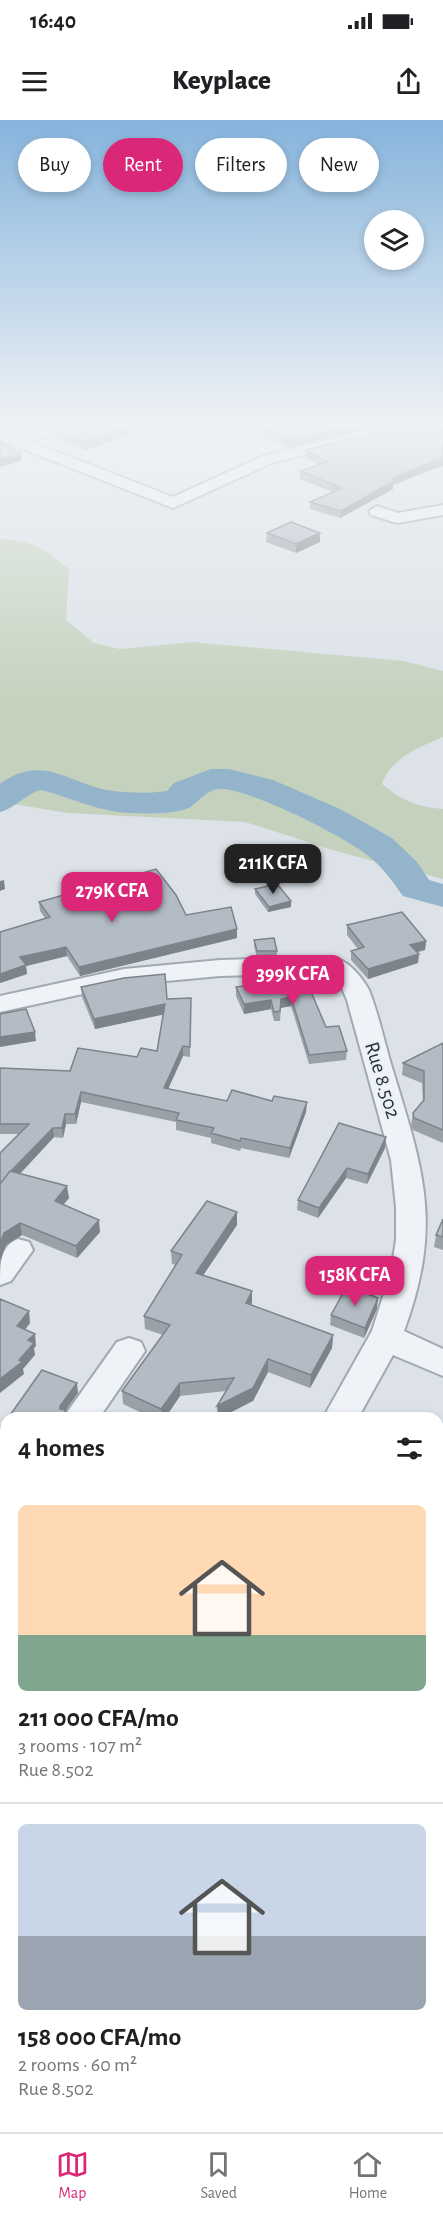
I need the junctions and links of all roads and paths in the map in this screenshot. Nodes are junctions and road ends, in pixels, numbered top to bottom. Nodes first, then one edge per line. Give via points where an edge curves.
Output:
1 (0, 1004) edge
2 (387, 1338) junction
3 (129, 1351) dead end
4 (443, 1363) edge
5 (84, 1412) edge
6 (344, 1412) edge

1 - 2 street, Rue 8.502 via 124,977 220,968 333,965 354,984 408,1172 413,1222 409,1259
2 - 4 street
2 - 6 street, Rue 8.502
3 - 5 street

